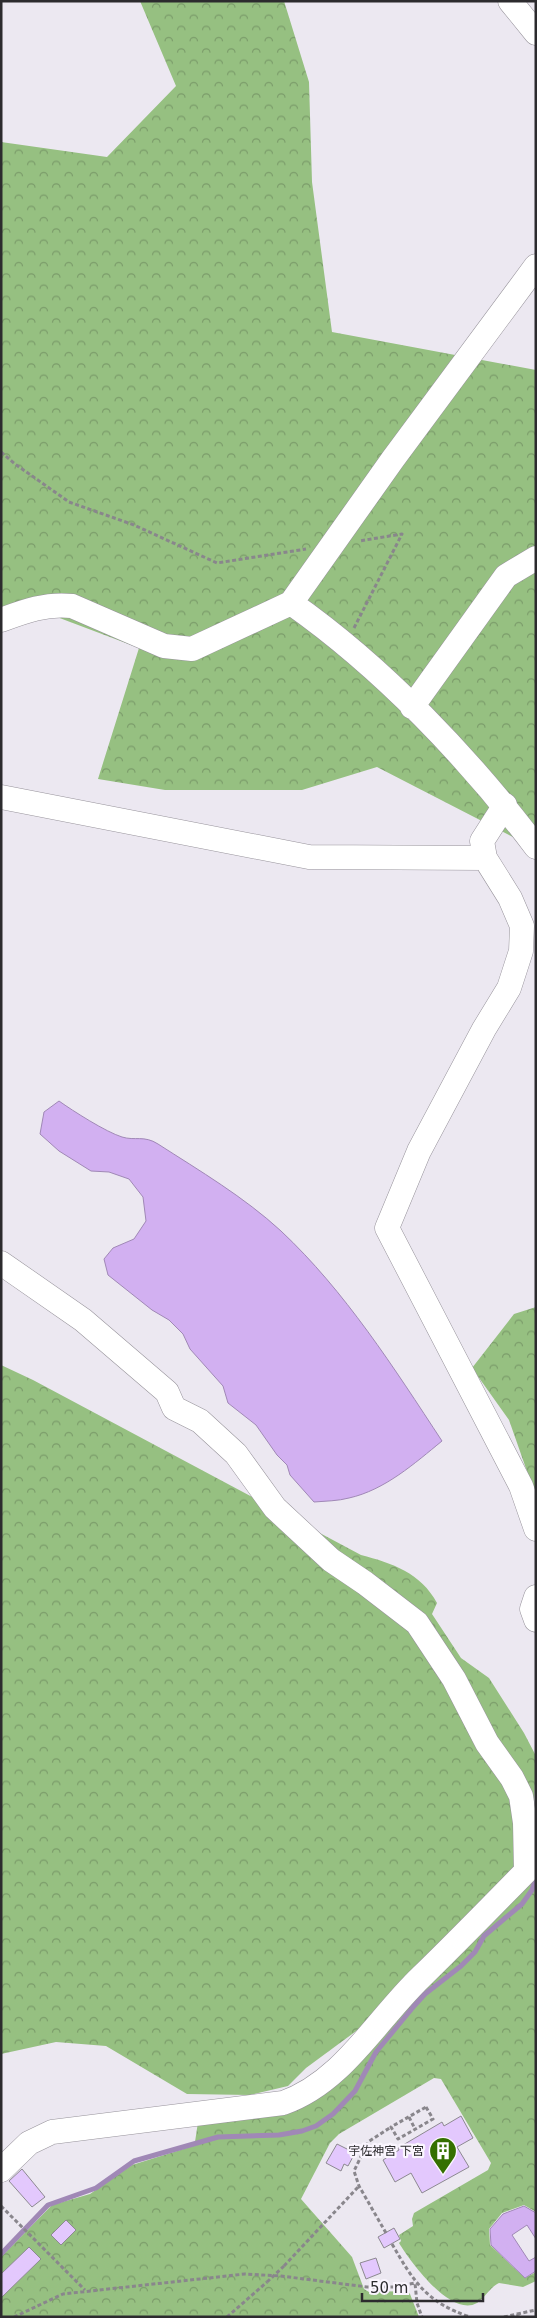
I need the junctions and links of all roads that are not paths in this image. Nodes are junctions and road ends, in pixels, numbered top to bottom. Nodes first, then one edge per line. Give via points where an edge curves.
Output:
1 (510, 1) edge
2 (536, 33) edge
3 (536, 266) edge
4 (536, 558) edge
5 (291, 603) junction
6 (1, 620) edge
7 (412, 707) junction
8 (1, 797) edge
9 (505, 806) junction
10 (536, 846) edge
11 (485, 858) junction
12 (1, 1263) edge
13 (536, 1529) edge
14 (536, 1597) edge
15 (536, 1620) edge
16 (531, 1866) edge
17 (1, 2170) edge

1 - 2 street
3 - 5 street
4 - 7 street via 506,576
5 - 6 street via 192,649 164,646 72,606 57,604 26,610
5 - 7 street via 345,646
7 - 9 street
8 - 11 street via 309,857
9 - 10 street
9 - 11 street via 482,841
11 - 13 street via 510,898 522,926 521,951 509,988 419,1151 387,1228 521,1486
12 - 16 street via 83,1320 167,1392 174,1408 200,1421 236,1454 282,1514 331,1560 365,1582 417,1624 454,1680 521,1796
14 - 15 street via 532,1609
16 - 17 street via 421,1976 362,2044 321,2084 302,2096 282,2103 52,2132 29,2143

